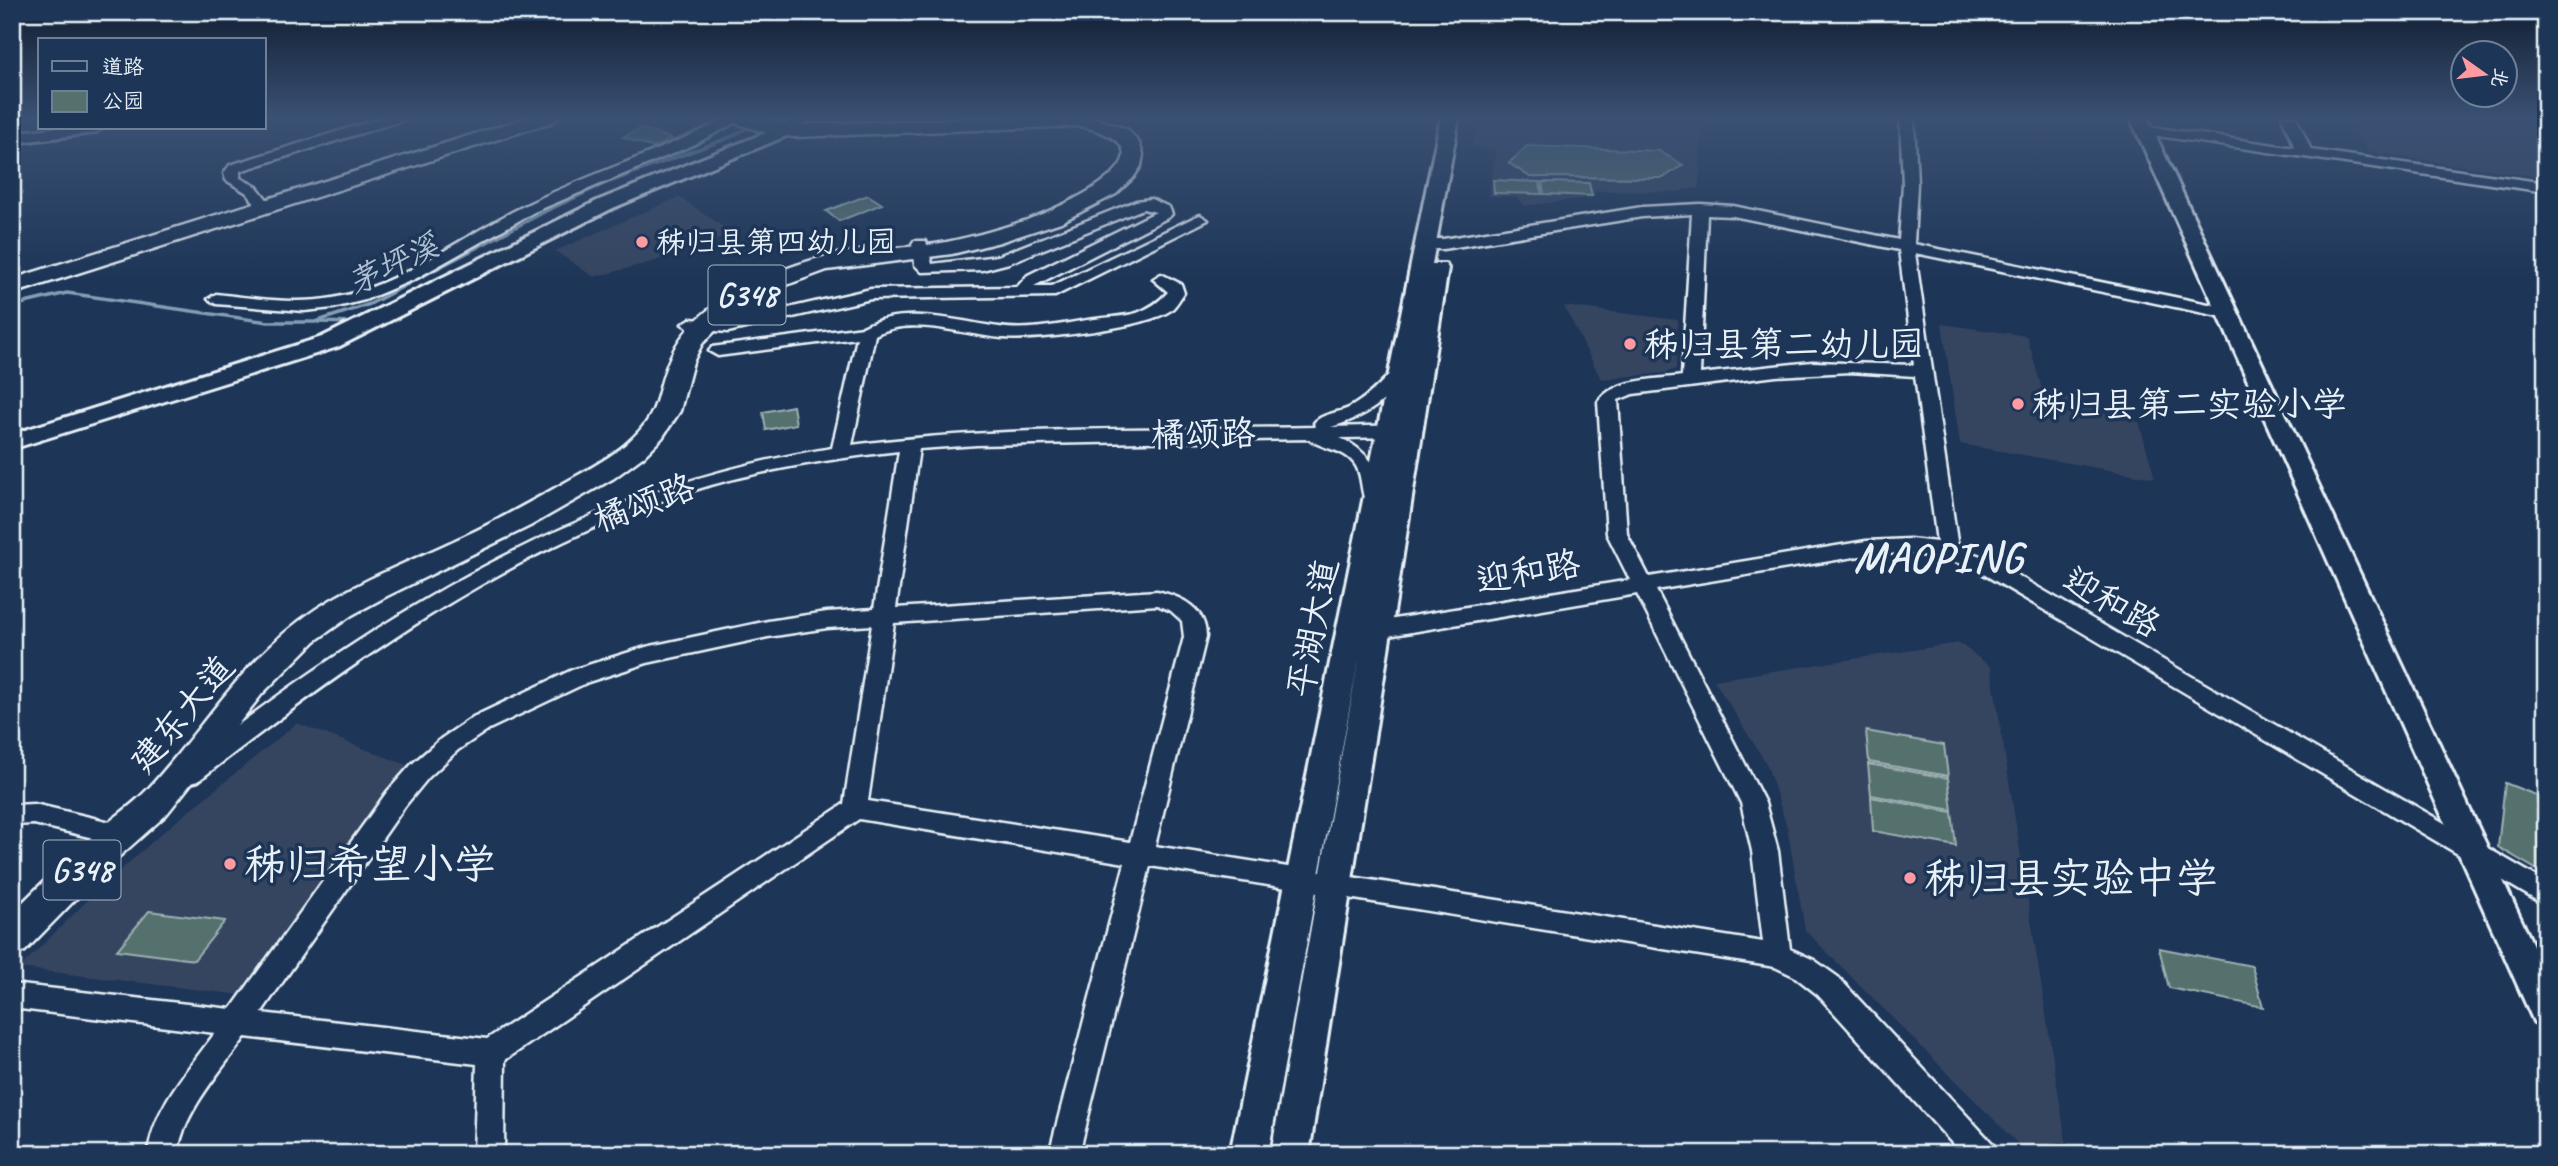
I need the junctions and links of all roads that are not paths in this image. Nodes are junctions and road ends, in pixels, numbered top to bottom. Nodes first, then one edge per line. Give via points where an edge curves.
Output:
1 (233, 171) edge
2 (361, 171) edge
3 (369, 171) edge
4 (619, 171) edge
5 (665, 171) edge
6 (1126, 171) edge
7 (1443, 171) edge
8 (1451, 171) edge
9 (1909, 171) edge
10 (2163, 171) edge
11 (2432, 171) edge
12 (2546, 188) edge
13 (262, 204) junction
14 (1700, 209) junction
15 (1199, 220) dead end
16 (1434, 244) junction
17 (1906, 246) junction
18 (921, 248) junction
19 (12, 279) edge
20 (1161, 279) dead end
21 (12, 287) edge
22 (1024, 291) junction
23 (216, 299) dead end
24 (2228, 313) junction
25 (697, 324) junction
26 (867, 332) junction
27 (718, 351) dead end
28 (1923, 371) junction
29 (1401, 372) junction
30 (1691, 381) junction
31 (1400, 430) junction
32 (1270, 432) junction
33 (12, 442) edge
34 (910, 443) junction
35 (841, 451) junction
36 (1374, 509) junction
37 (1948, 551) junction
38 (1643, 586) junction
39 (884, 615) junction
40 (1377, 632) junction
41 (1350, 633) junction
42 (249, 685) junction
43 (281, 703) junction
44 (155, 804) junction
45 (855, 809) junction
46 (12, 815) edge
47 (118, 835) junction
48 (2474, 853) junction
49 (1141, 855) junction
50 (1302, 880) junction
51 (1335, 885) junction
52 (2546, 895) edge
53 (12, 939) edge
54 (1779, 956) junction
55 (12, 996) edge
56 (2546, 1011) edge
57 (237, 1023) junction
58 (491, 1053) junction
59 (163, 1154) edge
60 (489, 1154) edge
61 (1064, 1154) edge
62 (1250, 1154) edge
63 (1290, 1154) edge
64 (1982, 1154) edge

1 - 13 street via 233,180 247,186
2 - 13 highway
3 - 13 highway
4 - 23 street via 530,208 365,294 303,306
5 - 33 main road via 330,342
6 - 18 highway, 建东大道 / G348 via 1096,198 989,237
7 - 16 main road, 平湖大道
8 - 16 main road, 平湖大道
9 - 17 street
10 - 24 main road
11 - 12 street
13 - 19 highway
13 - 21 highway
14 - 16 street via 1642,212
14 - 17 street via 1757,214
14 - 30 street
15 - 22 street via 1066,287
16 - 29 main road, 平湖大道
16 - 31 main road, 平湖大道
17 - 24 street
17 - 28 street
18 - 22 street via 923,265 932,270 982,265 1141,204 1164,210 1164,214 1034,278
18 - 25 highway, 建东大道 / G348 via 810,268
20 - 26 street via 1175,287 1176,293 1165,306 1139,318 1028,334 913,321 882,324
22 - 25 street via 871,294 728,327
24 - 48 main road
25 - 42 highway, 建东大道 / G348 via 668,410 637,448 515,523 355,599 299,637
25 - 44 highway, 建东大道 / G348 via 665,356 650,409 622,444 506,513 344,589 253,656 183,741
26 - 27 street
26 - 35 street
28 - 30 street via 1879,366 1794,367
28 - 37 street
29 - 31 main road, 平湖大道
29 - 32 street via 1374,402 1357,412 1317,425
30 - 38 street via 1619,391 1607,402 1614,523
31 - 32 street, 橘颂路
31 - 36 main road, 平湖大道
31 - 40 main road, 平湖大道
32 - 34 street, 橘颂路
32 - 36 street via 1314,436 1350,449 1371,475
34 - 35 street, 橘颂路
34 - 39 street
35 - 43 street, 橘颂路 via 703,481 630,505 559,536 412,615
36 - 41 main road, 平湖大道
37 - 38 street, 迎和路 via 1910,545 1866,548
37 - 48 street, 迎和路 via 1982,564
38 - 40 street, 迎和路
38 - 54 street via 1753,803 1765,851
39 - 45 street
39 - 49 street via 1146,597 1167,600 1189,615 1195,621 1195,638
39 - 57 street via 768,629 646,655 580,676 481,723 450,744 396,799
40 - 41 street, 迎和路
40 - 51 main road, 平湖大道
41 - 50 main road, 平湖大道
42 - 43 street via 244,698 249,706
42 - 44 highway, 建东大道 / G348
43 - 44 street, 橘颂路
44 - 47 highway, 橘颂路 / G348
45 - 49 street
45 - 58 street
46 - 47 street via 34,814
47 - 53 highway, 橘颂路 / G348
48 - 52 street, 迎和路
48 - 56 main road
49 - 50 street
49 - 61 street
50 - 51 street
50 - 62 main road, 平湖大道
51 - 54 street
51 - 63 main road, 平湖大道
54 - 64 street via 1828,986
55 - 57 street
57 - 58 street
57 - 59 street via 171,1122
58 - 60 street

